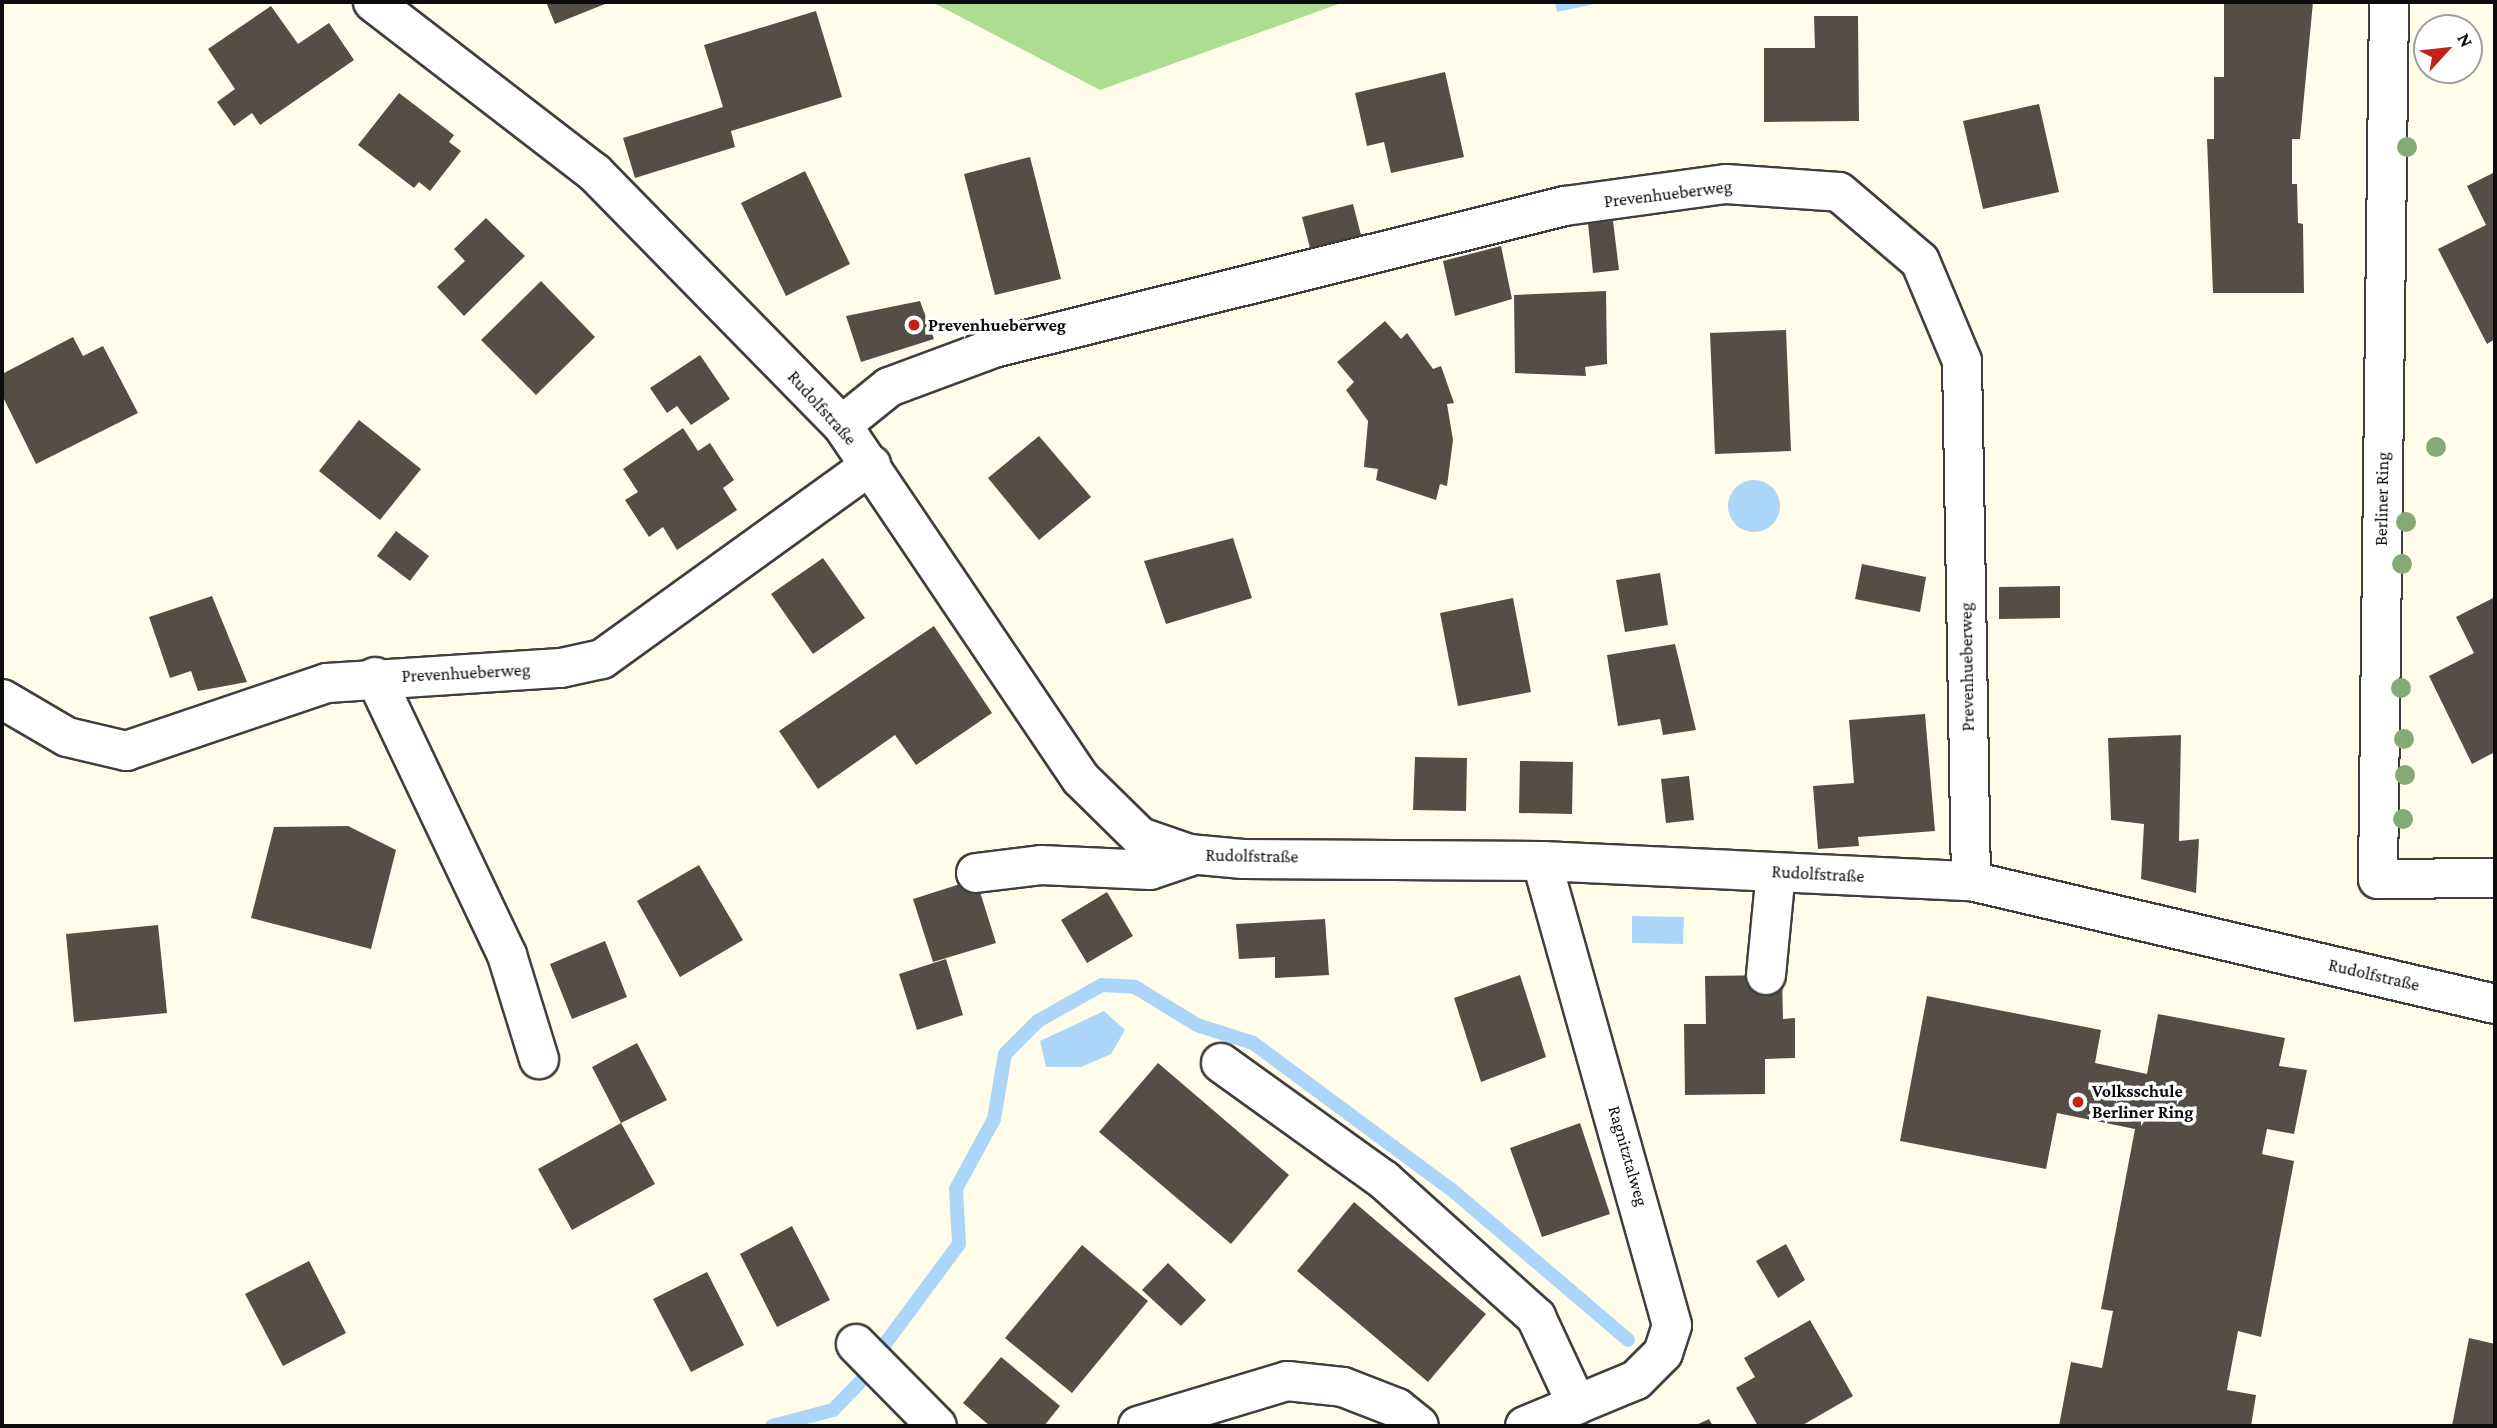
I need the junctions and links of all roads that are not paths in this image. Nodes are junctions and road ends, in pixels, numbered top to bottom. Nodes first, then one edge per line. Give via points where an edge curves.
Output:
1 (373, 2) edge
2 (2389, 2) edge
3 (842, 425) junction
4 (871, 465) junction
5 (375, 677) junction
6 (2, 699) edge
7 (1194, 855) junction
8 (1542, 861) junction
9 (1776, 872) junction
10 (976, 873) dead end
11 (2495, 878) edge
12 (1971, 881) junction
13 (1766, 975) dead end
14 (2495, 1004) edge
15 (539, 1059) dead end
16 (1222, 1063) dead end
17 (856, 1344) dead end
18 (1577, 1405) junction
19 (937, 1426) edge
20 (1138, 1426) edge
21 (1419, 1426) edge
22 (1525, 1426) edge

1 - 3 street, Rudolfstraße via 595,173
2 - 11 street, Berliner Ring via 2378,879
3 - 4 street, Rudolfstraße
3 - 12 street, Prevenhueberweg via 889,387 994,348 1565,206 1726,184 1839,192 1920,261 1962,361
4 - 5 street, Prevenhueberweg via 602,659 561,668
4 - 7 street, Rudolfstraße via 1081,779 1139,837
5 - 6 street, Prevenhueberweg via 327,683 126,751 67,737
5 - 15 street, Prevenhueberweg via 508,955
7 - 8 street, Rudolfstraße
7 - 10 street via 1150,870 1041,866
8 - 9 street, Rudolfstraße
8 - 18 street, Ragnitztalweg via 1672,1325 1652,1369
9 - 12 street, Rudolfstraße
9 - 13 street
12 - 14 street, Rudolfstraße
16 - 18 street via 1384,1180 1536,1317
17 - 19 street
18 - 22 street, Ragnitztalweg
20 - 21 street via 1287,1381 1343,1387 1397,1408

